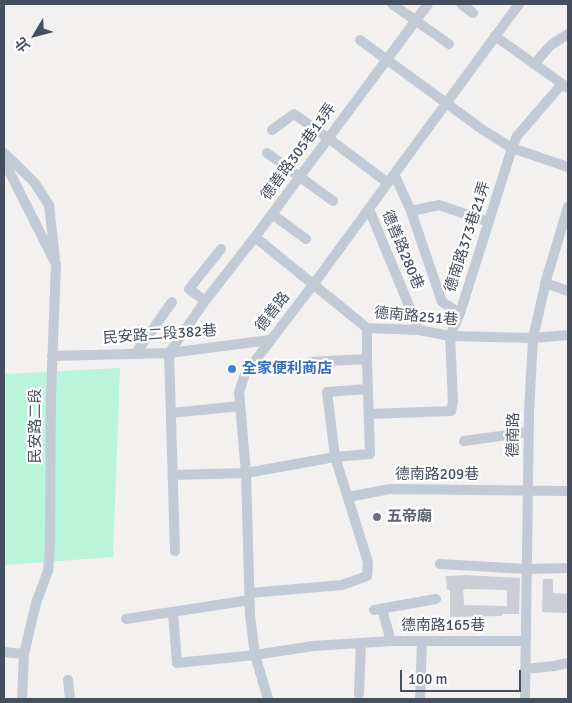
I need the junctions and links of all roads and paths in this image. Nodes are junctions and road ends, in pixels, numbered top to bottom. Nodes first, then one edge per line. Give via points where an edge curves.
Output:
1 (392, 4) edge
2 (428, 4) edge
3 (461, 4) edge
4 (519, 4) edge
5 (473, 13) dead end
6 (416, 20) junction
7 (568, 34) edge
8 (495, 36) junction
9 (360, 40) dead end
10 (449, 44) dead end
11 (386, 59) junction
12 (534, 64) junction
13 (565, 86) edge
14 (446, 103) junction
15 (272, 130) dead end
16 (328, 138) junction
17 (512, 148) junction
18 (4, 153) edge
19 (267, 153) dead end
20 (4, 161) edge
21 (568, 167) edge
22 (299, 177) junction
23 (391, 178) junction
24 (333, 201) dead end
25 (568, 207) edge
26 (369, 209) junction
27 (411, 211) junction
28 (272, 214) junction
29 (489, 222) junction
30 (256, 237) junction
31 (306, 238) dead end
32 (221, 249) dead end
33 (56, 264) junction
34 (545, 283) junction
35 (313, 285) junction
36 (568, 291) edge
37 (206, 301) junction
38 (172, 302) dead end
39 (460, 312) junction
40 (367, 328) junction
41 (420, 330) junction
42 (568, 335) edge
43 (450, 336) junction
44 (532, 338) junction
45 (270, 340) junction
46 (169, 353) junction
47 (136, 354) junction
48 (52, 356) junction
49 (310, 362) dead end
50 (368, 362) dead end
51 (368, 389) junction
52 (240, 406) junction
53 (171, 413) junction
54 (369, 414) junction
55 (529, 432) junction
56 (464, 441) dead end
57 (335, 457) junction
58 (246, 473) junction
59 (173, 474) junction
60 (527, 491) junction
61 (568, 491) edge
62 (348, 497) junction
63 (175, 550) dead end
64 (440, 564) dead end
65 (568, 568) edge
66 (526, 569) junction
67 (250, 596) junction
68 (436, 599) dead end
69 (173, 612) junction
70 (126, 619) dead end
71 (391, 641) junction
72 (524, 641) junction
73 (422, 642) junction
74 (361, 643) junction
75 (4, 652) edge
76 (24, 654) junction
77 (255, 655) junction
78 (568, 662) edge
79 (524, 669) junction
80 (68, 680) dead end
81 (359, 694) dead end
82 (22, 699) edge
83 (70, 699) edge
84 (268, 699) edge
85 (420, 699) edge
86 (525, 699) edge

1 - 6 street
2 - 6 street, 德善路305巷13弄
3 - 5 street
4 - 8 street, 德善路
6 - 10 street
6 - 11 street, 德善路305巷13弄
7 - 12 street via 551,45
8 - 12 street
8 - 14 street, 德善路
9 - 11 street
11 - 14 street
11 - 16 street, 德善路305巷13弄
12 - 13 street
13 - 17 street, 德南路373巷21弄 via 517,136
14 - 17 street
14 - 23 street, 德善路
15 - 16 street via 294,114
16 - 22 street, 德善路305巷13弄
16 - 23 street
17 - 21 street
17 - 29 street, 德南路373巷21弄
18 - 33 street via 34,182 49,205
19 - 22 street
20 - 33 street, 民安路二段
22 - 24 street
22 - 28 street, 德善路305巷13弄
23 - 26 street, 德善路
23 - 27 street
25 - 34 street, 德南路
26 - 35 street, 德善路
26 - 41 street, 德善路280巷
27 - 29 street via 439,205
27 - 39 street via 442,302
28 - 30 street, 德善路305巷13弄
28 - 31 street
29 - 39 street, 德南路373巷21弄
30 - 35 street, 德南路251巷
30 - 37 street, 德善路305巷13弄
32 - 37 street via 189,289
33 - 48 street, 民安路二段
34 - 36 street
34 - 44 street, 德南路
35 - 40 street, 德南路251巷
35 - 45 street, 德善路
37 - 46 street, 德善路305巷13弄
38 - 47 street
39 - 43 street, 德南路373巷21弄
40 - 41 street, 德南路251巷
40 - 49 street via 367,359
41 - 43 street, 德南路251巷
42 - 44 street, 德南路251巷
43 - 44 street, 德南路251巷
43 - 54 street via 451,411
44 - 55 street, 德南路
45 - 46 street, 民安路二段382巷
45 - 52 street, 德善路 via 245,374 239,392
46 - 47 street, 民安路二段382巷
46 - 53 street
47 - 48 street, 民安路二段382巷
48 - 76 street, 民安路二段 via 48,571 36,603
50 - 51 street
51 - 54 street
51 - 57 street via 327,392
52 - 53 street
52 - 58 street, 德善路
53 - 59 street
54 - 57 street via 370,454
55 - 56 street
55 - 60 street, 德南路
57 - 58 street
57 - 62 street
58 - 59 street
58 - 67 street, 德善路
59 - 63 street
60 - 61 street, 德南路209巷
60 - 62 street, 德南路209巷 via 390,489
60 - 66 street, 德南路
62 - 67 street via 368,562 367,576 342,585
64 - 66 street
65 - 66 street
66 - 72 street, 德南路
67 - 69 street
67 - 77 street, 德善路
68 - 71 street via 378,609
69 - 70 street
69 - 77 street, 德南路165巷 via 177,663
71 - 73 street, 德南路165巷
71 - 74 street, 德南路165巷
72 - 73 street, 德南路165巷
72 - 79 street, 德南路
73 - 85 street
74 - 77 street, 德南路165巷
74 - 81 street
75 - 76 street
76 - 82 street, 民安路二段
77 - 84 street, 德善路
78 - 79 street
79 - 86 street, 德南路
80 - 83 street

